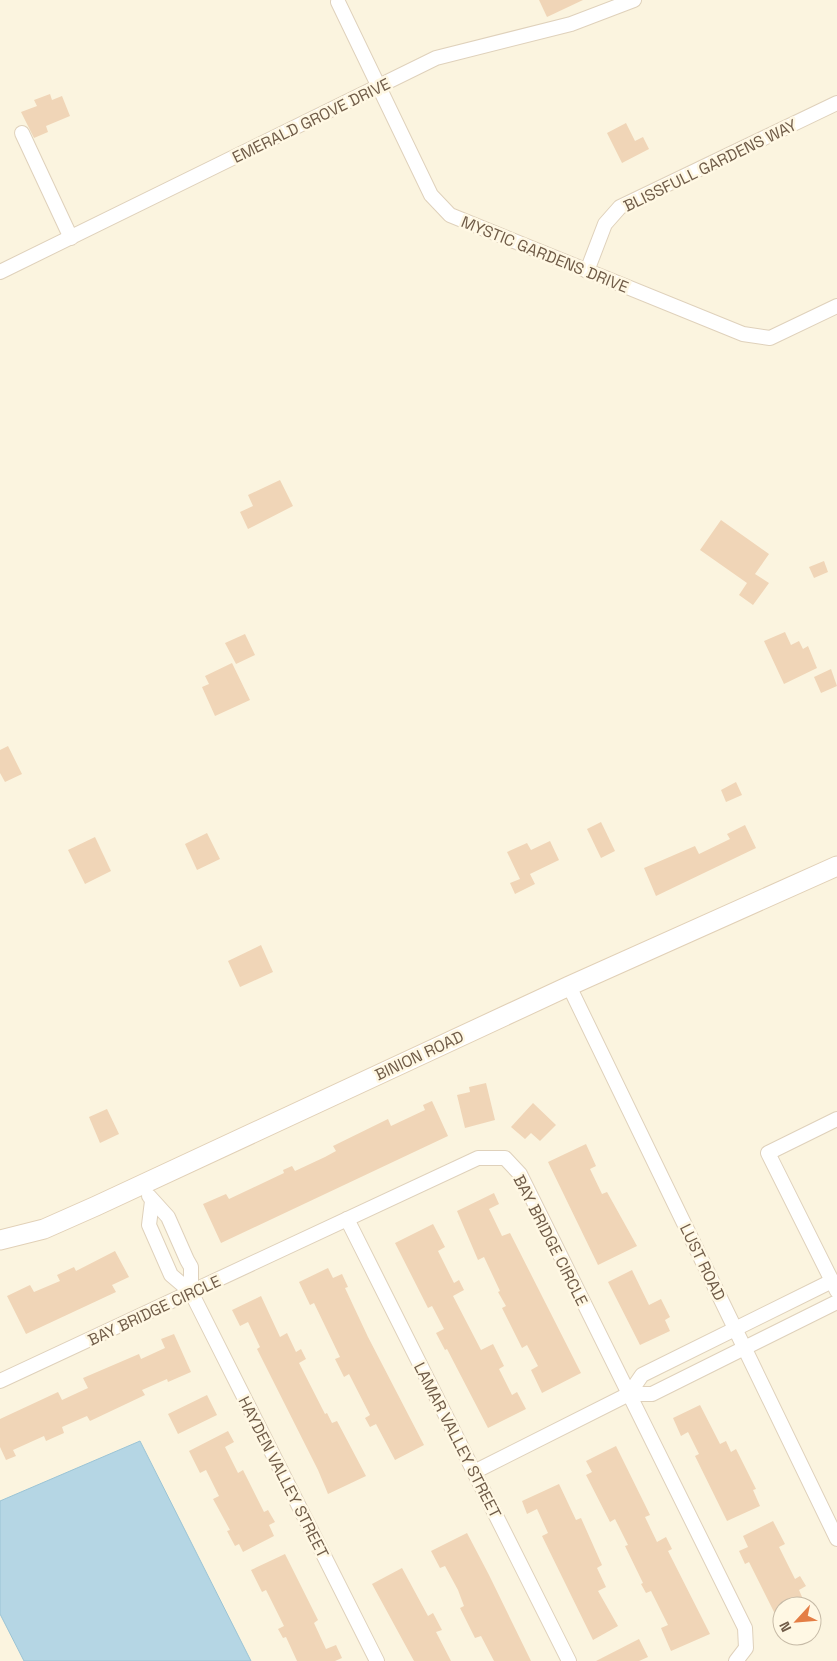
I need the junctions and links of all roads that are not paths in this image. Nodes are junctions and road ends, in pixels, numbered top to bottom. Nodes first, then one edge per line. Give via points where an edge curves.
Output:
1 (634, 0) edge
2 (338, 2) dead end
3 (379, 86) junction
4 (837, 103) edge
5 (22, 133) dead end
6 (70, 238) junction
7 (587, 271) junction
8 (0, 272) edge
9 (837, 306) edge
10 (837, 866) edge
11 (568, 986) junction
12 (837, 1118) edge
13 (143, 1184) junction
14 (152, 1201) junction
15 (347, 1219) junction
16 (0, 1240) edge
17 (834, 1286) edge
18 (191, 1292) junction
19 (837, 1302) edge
20 (736, 1330) junction
21 (745, 1348) junction
22 (0, 1381) edge
23 (629, 1394) junction
24 (474, 1472) junction
25 (837, 1539) edge
26 (377, 1661) edge
27 (569, 1661) edge
28 (736, 1661) edge

1 - 3 street, EMERALD GROVE DRIVE via 571,24 436,58
2 - 3 street, MYSTIC GARDENS DRIVE
3 - 6 street, EMERALD GROVE DRIVE
3 - 7 street, MYSTIC GARDENS DRIVE via 431,195 450,215
4 - 7 street, BLISSFULL GARDENS WAY via 620,207 605,224
5 - 6 street
6 - 8 street, EMERALD GROVE DRIVE
7 - 9 street, MYSTIC GARDENS DRIVE via 756,338 770,338
10 - 11 main road, BINION ROAD
11 - 13 main road, BINION ROAD
11 - 20 street, LUST ROAD
12 - 17 street via 768,1153
13 - 14 street, HAYDEN VALLEY STREET
13 - 16 main road, BINION ROAD via 44,1229
14 - 18 street, HAYDEN VALLEY STREET via 168,1217 190,1267
14 - 18 street, HAYDEN VALLEY STREET via 149,1225 171,1274
15 - 18 street, BAY BRIDGE CIRCLE
15 - 23 street, BAY BRIDGE CIRCLE via 478,1158 505,1158 520,1174
15 - 24 street, LAMAR VALLEY STREET
17 - 20 street
18 - 22 street, BAY BRIDGE CIRCLE
18 - 26 street, HAYDEN VALLEY STREET
19 - 21 street
20 - 21 street, LUST ROAD
20 - 23 street via 642,1375
21 - 23 street via 652,1394
21 - 25 street, LUST ROAD
23 - 24 street
23 - 28 street, BAY BRIDGE CIRCLE via 745,1628 746,1648
24 - 27 street, LAMAR VALLEY STREET

